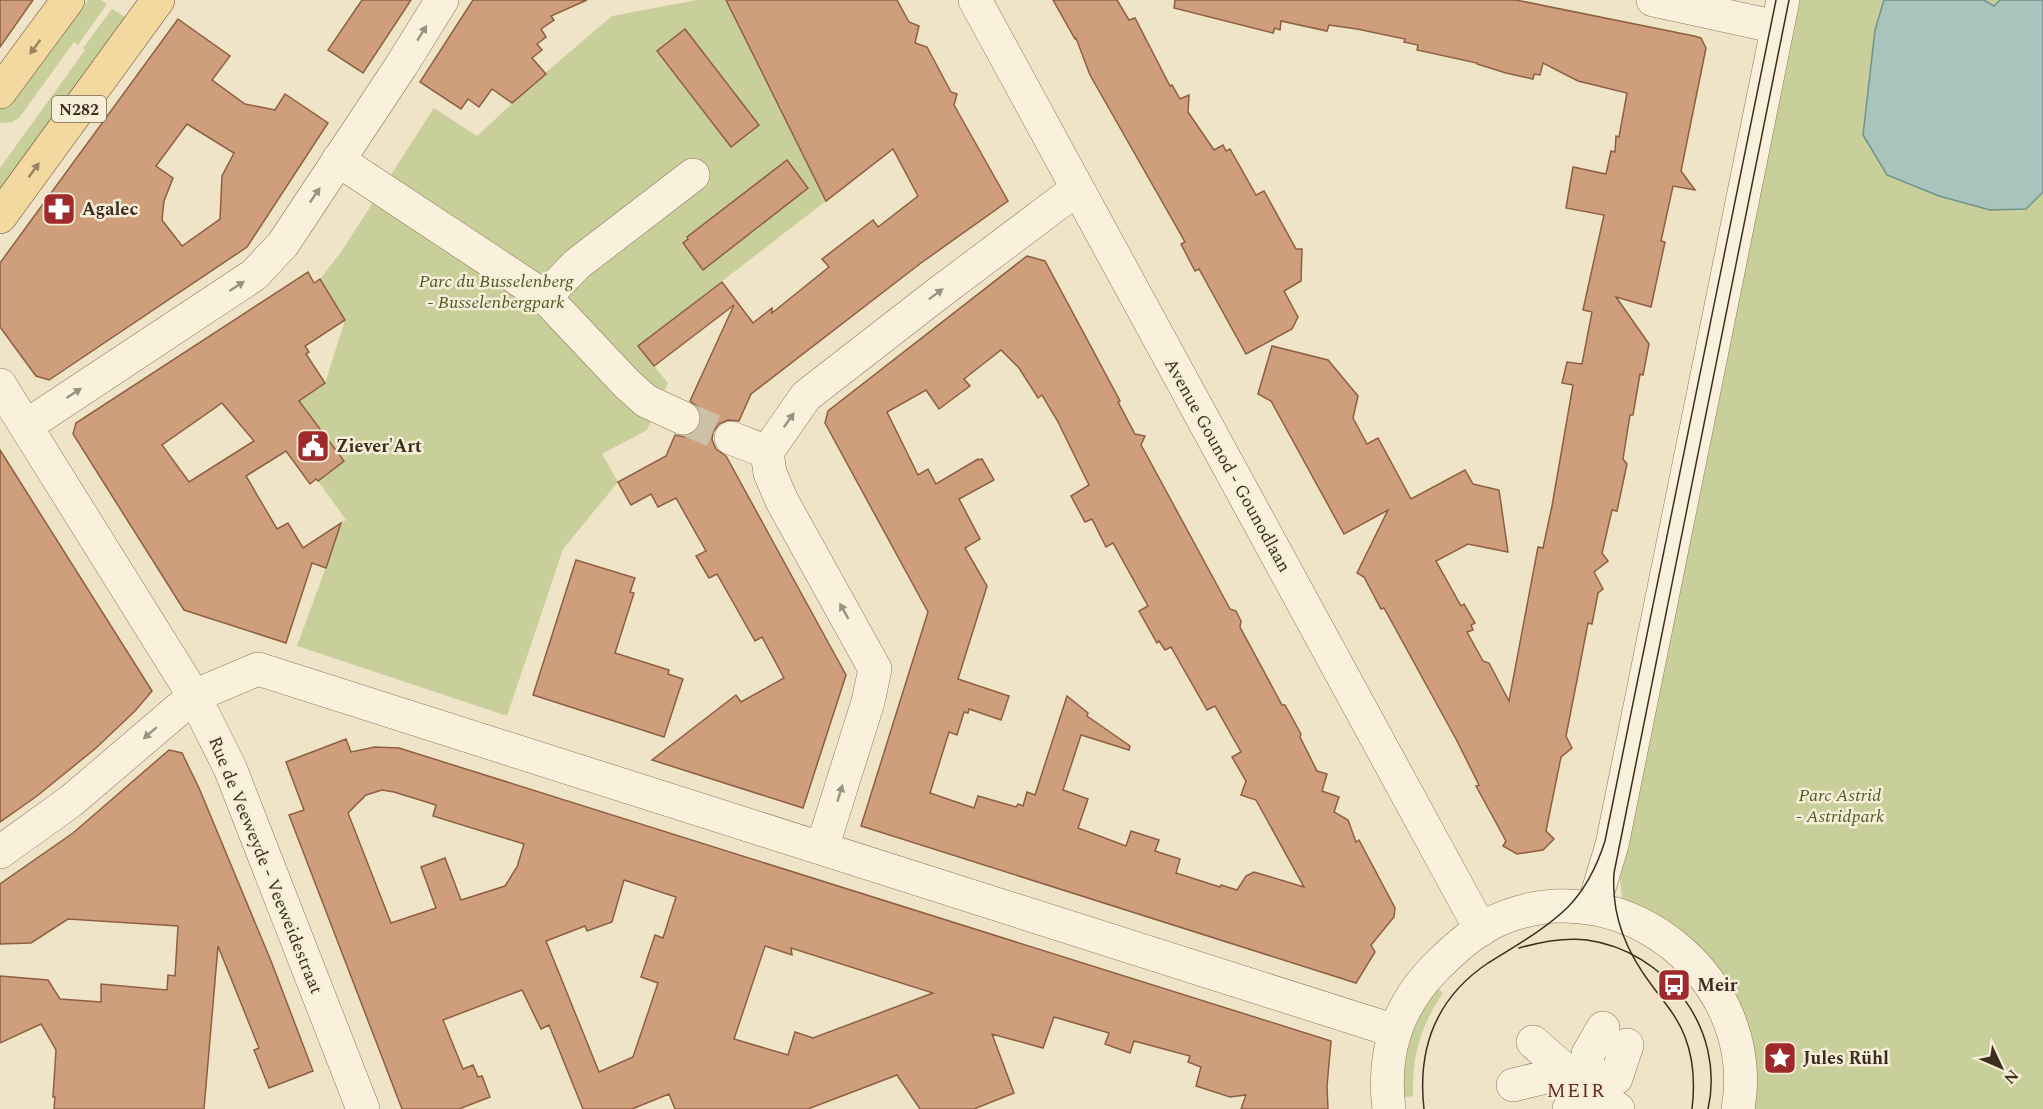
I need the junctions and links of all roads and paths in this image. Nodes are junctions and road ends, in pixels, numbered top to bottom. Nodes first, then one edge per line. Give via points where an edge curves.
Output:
1 (68, 0) edge
2 (158, 0) edge
3 (442, 0) edge
4 (975, 0) edge
5 (1653, 0) edge
6 (1780, 14) edge
7 (0, 92) edge
8 (338, 160) junction
9 (693, 175) dead end
10 (1077, 189) junction
11 (0, 217) edge
12 (545, 297) junction
13 (0, 385) edge
14 (683, 418) tunnel mouth
15 (26, 426) junction
16 (731, 438) tunnel mouth
17 (767, 452) junction
18 (195, 696) junction
19 (822, 848) junction
20 (0, 852) edge
21 (1593, 908) junction
22 (1481, 930) junction
23 (1395, 1031) junction
24 (1615, 1036) dead end
25 (1533, 1042) dead end
26 (1513, 1085) dead end
27 (1574, 1090) edge
28 (363, 1109) edge
29 (1389, 1109) edge
30 (1618, 1109) edge
31 (1738, 1109) edge

1 -> 7 main road
11 -> 2 main road, N282
8 -> 3 street
4 - 10 street, Avenue Gounod - Gounodlaan
5 - 6 street
6 - 21 street via 1612,844
8 - 12 street
15 -> 8 street via 254,274 282,244
9 - 12 street via 577,264
17 -> 10 street via 806,396
10 - 22 street, Avenue Gounod - Gounodlaan
12 - 14 street via 640,395
13 - 15 street, Rue de Veeweyde - Veeweidestraat
15 - 18 street, Rue de Veeweyde - Veeweidestraat
16 - 17 street
19 -> 17 street via 875,669 782,501
18 - 19 street via 258,669
18 -> 20 street via 71,801
18 - 28 street, Rue de Veeweyde - Veeweidestraat via 230,768
19 - 23 street
21 - 22 street via 1539,908 1503,918
21 - 31 street via 1628,918 1662,936 1686,956 1712,987 1727,1017 1738,1056
22 - 23 street via 1451,952 1425,979 1409,999
23 - 29 street via 1387,1074
24 - 27 street via 1616,1078
25 - 27 street
26 - 27 street
27 - 30 street

